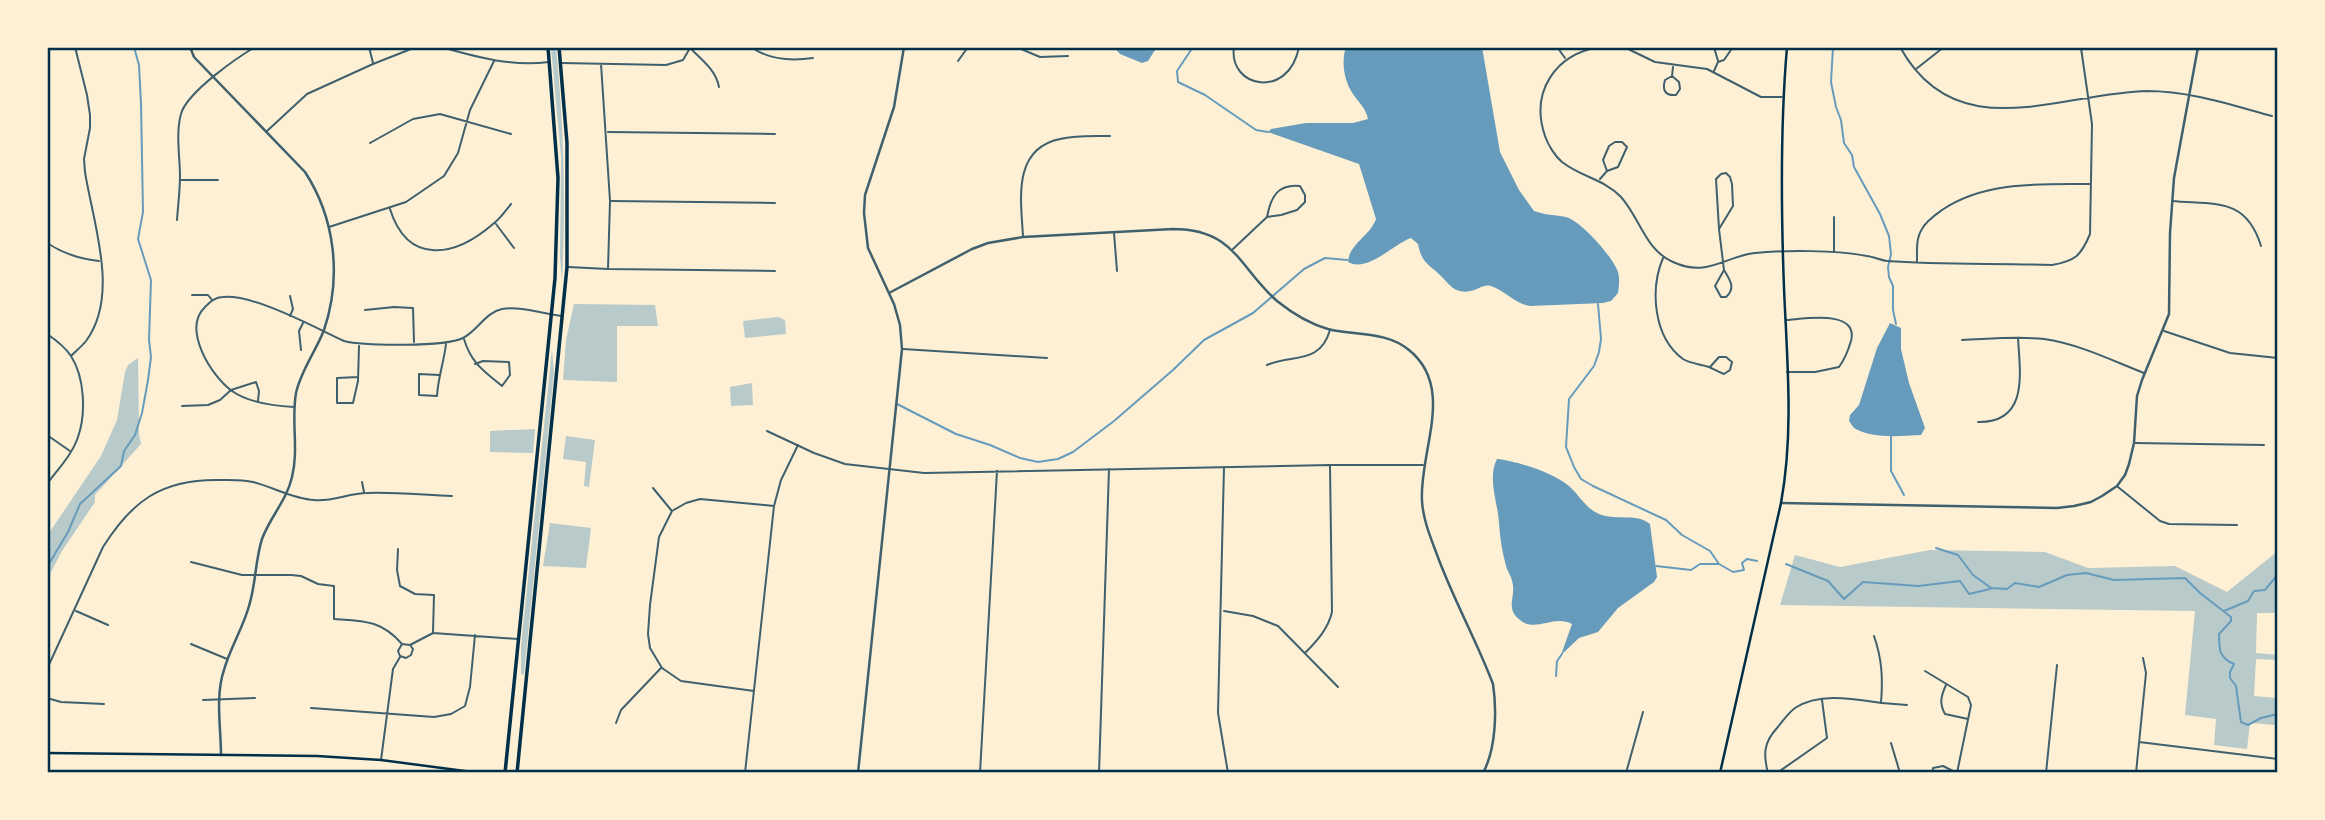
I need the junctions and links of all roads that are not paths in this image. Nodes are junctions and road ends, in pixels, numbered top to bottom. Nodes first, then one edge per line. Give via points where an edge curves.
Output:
1 (75, 47) edge
2 (190, 47) edge
3 (255, 47) edge
4 (369, 47) edge
5 (416, 47) edge
6 (440, 47) edge
7 (548, 47) edge
8 (559, 47) edge
9 (751, 47) edge
10 (904, 47) edge
11 (968, 47) edge
12 (1016, 47) edge
13 (1234, 47) edge
14 (1299, 47) edge
15 (1557, 47) edge
16 (1600, 47) edge
17 (1615, 47) edge
18 (1714, 47) edge
19 (1733, 47) edge
20 (1787, 47) edge
21 (1900, 47) edge
22 (1944, 47) edge
23 (2198, 47) edge
24 (690, 48) edge
25 (1629, 48) edge
26 (2081, 48) edge
27 (1068, 56) dead end
28 (813, 58) dead end
29 (1566, 59) junction
30 (494, 61) junction
31 (958, 61) dead end
32 (550, 62) junction
33 (1718, 62) junction
34 (561, 63) junction
35 (373, 64) junction
36 (601, 64) junction
37 (1673, 66) junction
38 (1915, 70) junction
39 (1714, 72) junction
40 (1672, 75) junction
41 (214, 78) junction
42 (719, 87) dead end
43 (2189, 94) junction
44 (1783, 97) junction
45 (2088, 98) junction
46 (2272, 116) dead end
47 (466, 122) junction
48 (266, 132) junction
49 (607, 132) junction
50 (511, 134) dead end
51 (775, 135) dead end
52 (1110, 136) dead end
53 (370, 142) dead end
54 (1607, 171) junction
55 (180, 180) junction
56 (218, 180) dead end
57 (1600, 180) junction
58 (2091, 184) junction
59 (610, 201) junction
60 (2171, 201) junction
61 (775, 203) dead end
62 (511, 204) dead end
63 (389, 208) junction
64 (1267, 217) junction
65 (1834, 217) dead end
66 (177, 220) dead end
67 (495, 223) junction
68 (329, 227) junction
69 (1719, 229) junction
70 (1114, 232) junction
71 (1023, 237) junction
72 (47, 243) edge
73 (2261, 246) dead end
74 (514, 248) dead end
75 (1233, 249) junction
76 (1834, 252) junction
77 (1783, 253) junction
78 (1664, 257) junction
79 (100, 261) junction
80 (1917, 262) junction
81 (1723, 264) junction
82 (567, 267) junction
83 (608, 270) junction
84 (1724, 270) junction
85 (775, 271) dead end
86 (1116, 271) dead end
87 (889, 293) junction
88 (192, 295) dead end
89 (290, 296) dead end
90 (212, 300) junction
91 (365, 310) dead end
92 (552, 315) junction
93 (289, 317) junction
94 (563, 317) junction
95 (1786, 320) junction
96 (303, 323) junction
97 (1330, 329) junction
98 (323, 331) junction
99 (2163, 331) junction
100 (47, 334) edge
101 (464, 338) junction
102 (2018, 338) junction
103 (1962, 340) dead end
104 (446, 343) junction
105 (414, 344) junction
106 (359, 345) junction
107 (902, 349) junction
108 (301, 350) dead end
109 (71, 356) junction
110 (1047, 358) dead end
111 (2278, 358) edge
112 (475, 364) junction
113 (1267, 365) dead end
114 (1710, 367) junction
115 (1787, 372) junction
116 (2145, 373) junction
117 (439, 375) junction
118 (358, 377) junction
119 (231, 390) junction
120 (257, 402) junction
121 (182, 407) dead end
122 (295, 407) junction
123 (1978, 422) dead end
124 (767, 431) dead end
125 (47, 435) edge
126 (2134, 443) junction
127 (798, 445) junction
128 (2264, 445) dead end
129 (71, 451) junction
130 (1330, 465) junction
131 (1424, 465) junction
132 (1224, 467) junction
133 (1109, 469) junction
134 (889, 470) junction
135 (997, 471) junction
136 (362, 482) dead end
137 (47, 484) edge
138 (2117, 486) junction
139 (653, 488) dead end
140 (287, 493) junction
141 (364, 493) junction
142 (452, 496) dead end
143 (1782, 503) junction
144 (774, 506) junction
145 (672, 511) junction
146 (2237, 525) dead end
147 (398, 549) dead end
148 (191, 562) dead end
149 (254, 576) junction
150 (75, 610) junction
151 (1222, 610) junction
152 (108, 625) dead end
153 (433, 633) junction
154 (475, 635) junction
155 (1874, 636) dead end
156 (519, 639) junction
157 (191, 644) dead end
158 (402, 644) junction
159 (410, 645) junction
160 (1305, 653) junction
161 (400, 656) junction
162 (2143, 658) dead end
163 (228, 660) junction
164 (2057, 664) dead end
165 (662, 668) junction
166 (47, 669) edge
167 (1925, 671) dead end
168 (1947, 684) junction
169 (1338, 687) dead end
170 (754, 691) junction
171 (47, 698) edge
172 (255, 698) dead end
173 (220, 699) junction
174 (1822, 699) junction
175 (203, 700) dead end
176 (1881, 703) junction
177 (104, 704) dead end
178 (1908, 705) dead end
179 (312, 708) dead end
180 (1643, 712) dead end
181 (387, 714) junction
182 (1969, 719) junction
183 (616, 723) dead end
184 (2140, 742) junction
185 (1891, 743) dead end
186 (47, 753) edge
187 (221, 755) junction
188 (2278, 759) edge
189 (381, 760) junction
190 (480, 773) edge
191 (505, 773) edge
192 (516, 773) edge
193 (745, 773) edge
194 (858, 773) edge
195 (980, 773) edge
196 (1100, 773) edge
197 (1228, 773) edge
198 (1483, 773) edge
199 (1626, 773) edge
200 (1720, 773) edge
201 (1768, 773) edge
202 (1777, 773) edge
203 (1900, 773) edge
204 (1932, 773) edge
205 (1957, 773) edge
206 (2046, 773) edge
207 (2136, 773) edge

1 - 79 street via 87,95 90,128 85,172
2 - 41 street
3 - 41 street
4 - 35 street
5 - 35 street
6 - 30 street
7 - 32 main road
8 - 34 main road
9 - 28 street via 768,56
10 - 87 street via 894,107 865,195 868,248
11 - 31 street
12 - 27 street via 1040,57
13 - 14 street via 1238,70 1262,83 1290,72
15 - 29 street
16 - 29 street
17 - 25 street
18 - 33 street
19 - 33 street
20 - 44 main road
21 - 38 street
22 - 38 street
23 - 43 street
24 - 36 street via 676,63
24 - 42 street via 711,69
25 - 37 street
26 - 45 street
29 - 57 street via 1546,82 1540,122 1561,162
30 - 32 street
30 - 47 street
32 - 92 main road via 558,178
33 - 39 street
34 - 36 street
34 - 82 main road via 568,170
35 - 48 street via 307,94
36 - 49 street
37 - 39 street
37 - 40 street
38 - 45 street via 1945,95 1987,109
39 - 44 street via 1751,93
40 - 40 street via 1663,87 1670,96 1680,89
41 - 48 street
41 - 55 street via 182,111
43 - 45 street via 2148,91
43 - 46 street
43 - 60 street
44 - 77 main road
45 - 58 street
47 - 50 street
47 - 53 street via 440,114 426,116
47 - 63 street via 458,153 444,176
48 - 68 street via 305,172
49 - 51 street
49 - 59 street
52 - 71 street via 1059,139 1032,155 1021,177
54 - 54 street via 1618,167 1627,147 1622,142 1609,146 1603,160
54 - 57 street
55 - 56 street
55 - 66 street
57 - 78 street via 1620,196 1648,241
58 - 80 street via 2018,186 1959,199 1922,227
58 - 80 street via 2090,234 2084,248 2069,262
59 - 61 street
59 - 83 street
60 - 73 street via 2234,207 2250,222
60 - 99 street via 2169,314
62 - 67 street
63 - 67 street via 400,233 425,249 459,247
63 - 68 street
64 - 64 street via 1297,210 1305,202 1300,187 1289,185 1279,190
64 - 75 street
65 - 76 street
67 - 74 street
68 - 98 street via 333,272
69 - 69 street via 1733,206 1732,184 1726,173 1716,179
69 - 81 street
70 - 71 street
70 - 75 street via 1189,230
70 - 86 street
71 - 87 street via 972,249
72 - 79 street via 66,255
75 - 97 street via 1278,301
76 - 77 street
76 - 80 street
77 - 81 street via 1754,253
77 - 95 main road
78 - 81 street via 1689,267
78 - 114 street via 1656,274 1655,297 1667,339 1685,360
79 - 109 street via 101,307 86,342
81 - 84 street
82 - 83 street
82 - 94 main road
83 - 85 street
84 - 84 street via 1732,287 1731,293 1721,298 1715,286
87 - 107 street
88 - 90 street via 208,295
89 - 93 street via 293,309
90 - 93 street via 247,299
90 - 119 street via 198,317 196,336 208,362
91 - 105 street via 413,308
92 - 94 street
92 - 101 street via 516,308 499,310
92 - 156 main road
93 - 96 street
94 - 192 main road
95 - 115 main road
95 - 115 street via 1838,319 1850,327 1852,337 1839,367
96 - 98 street
96 - 108 street
97 - 113 street via 1316,353
97 - 131 street via 1392,339 1409,349 1425,368 1434,408
98 - 106 street
98 - 122 street via 297,390
99 - 111 street via 2230,353
99 - 116 street
100 - 109 street
101 - 104 street
101 - 112 street
102 - 103 street
102 - 116 street via 2076,346
102 - 123 street via 2020,388 2012,408 1996,421
104 - 105 street
104 - 117 street
105 - 106 street
106 - 118 street
107 - 110 street
107 - 134 street
109 - 129 street via 83,403
112 - 112 street via 502,386 510,375 509,362
114 - 114 street via 1719,357 1732,362 1724,374
115 - 143 main road via 1789,435
116 - 126 street via 2137,396
117 - 117 street via 437,396 419,395 419,374
118 - 118 street via 353,403 337,403 337,378
119 - 120 street
119 - 120 street via 256,382 260,391
119 - 121 street via 208,405
120 - 122 street
122 - 140 street via 294,465
124 - 127 street
125 - 129 street
126 - 128 street
126 - 138 street
127 - 134 street via 845,464
127 - 144 street
129 - 137 street
130 - 131 street
130 - 132 street
130 - 160 street via 1332,612 1324,632
131 - 198 street via 1422,505 1428,532 1493,684 1491,751
132 - 133 street
132 - 151 street
133 - 135 street
133 - 196 street
134 - 135 street
134 - 194 street
135 - 195 street
136 - 141 street
138 - 143 street via 2091,502 2057,508
138 - 146 street via 2169,524
139 - 145 street
140 - 141 street via 324,501
140 - 149 street via 262,539
140 - 150 street via 248,481 199,480 170,485 122,520 103,547
141 - 142 street
143 - 200 main road
144 - 145 street via 700,499
144 - 170 street
145 - 165 street via 659,537 648,634
147 - 153 street via 400,586 415,594 434,595
148 - 149 street
149 - 158 street via 301,576 334,586 334,620 377,624
149 - 163 street via 249,609
150 - 152 street
150 - 166 street
151 - 160 street via 1278,626
151 - 197 street via 1218,713
153 - 154 street
153 - 159 street
154 - 156 street
154 - 181 street via 465,706 434,716
155 - 176 street via 1883,675
156 - 191 main road
157 - 163 street
158 - 159 street
158 - 161 street
159 - 161 street via 411,655
160 - 169 street
161 - 181 street via 393,670
162 - 184 street via 2146,674
163 - 173 street
164 - 206 street
165 - 170 street via 682,681
165 - 183 street via 621,710
167 - 168 street
168 - 182 street via 1968,697
168 - 182 street via 1940,706 1945,713
170 - 193 street
171 - 177 street
172 - 173 street
173 - 175 street
173 - 187 street
174 - 176 street
174 - 201 street via 1794,709 1769,737 1764,754
174 - 202 street via 1827,738
176 - 178 street
179 - 181 street
180 - 199 street
181 - 189 street
182 - 205 street
184 - 188 street
184 - 207 street
185 - 203 street
186 - 187 main road
187 - 189 main road
189 - 190 main road
204 - 205 street via 1933,768 1942,766

